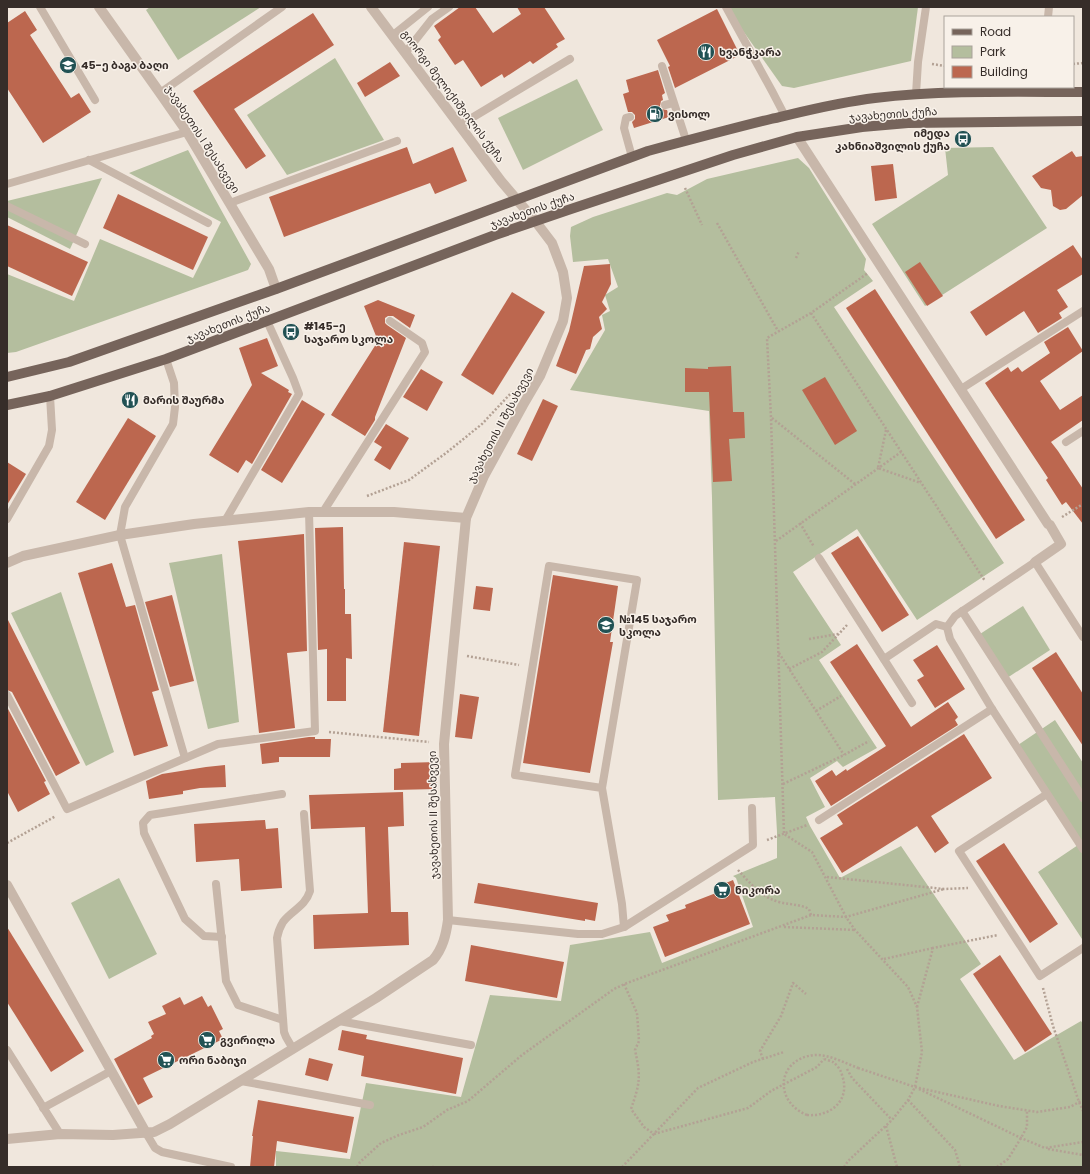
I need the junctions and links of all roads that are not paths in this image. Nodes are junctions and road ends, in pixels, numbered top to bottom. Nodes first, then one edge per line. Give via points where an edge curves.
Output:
1 (40, 7) edge
2 (99, 7) edge
3 (282, 7) edge
4 (371, 7) edge
5 (428, 7) edge
6 (449, 7) edge
7 (726, 7) edge
8 (926, 7) edge
9 (393, 35) junction
10 (406, 52) junction
11 (570, 59) dead end
12 (662, 66) dead end
13 (1046, 89) edge
14 (1083, 92) edge
15 (160, 93) junction
16 (916, 94) junction
17 (95, 100) dead end
18 (674, 103) junction
19 (665, 106) dead end
20 (785, 116) junction
21 (630, 117) dead end
22 (1083, 120) edge
23 (460, 125) junction
24 (187, 132) junction
25 (797, 137) junction
26 (686, 140) junction
27 (397, 141) dead end
28 (632, 157) junction
29 (89, 160) junction
30 (7, 184) edge
31 (516, 200) junction
32 (230, 203) junction
33 (7, 206) edge
34 (536, 222) junction
35 (208, 224) dead end
36 (85, 244) dead end
37 (276, 289) junction
38 (1083, 311) edge
39 (267, 320) junction
40 (390, 321) dead end
41 (166, 359) junction
42 (7, 377) edge
43 (961, 389) junction
44 (50, 396) junction
45 (7, 405) edge
46 (1083, 431) edge
47 (1066, 442) dead end
48 (309, 512) junction
49 (323, 512) junction
50 (466, 518) junction
51 (7, 519) edge
52 (225, 521) junction
53 (120, 535) junction
54 (819, 558) road end
55 (1035, 562) junction
56 (7, 564) edge
57 (962, 611) junction
58 (947, 627) junction
59 (1083, 637) edge
60 (884, 659) junction
61 (7, 695) edge
62 (912, 703) dead end
63 (992, 709) junction
64 (185, 758) junction
65 (602, 788) junction
66 (282, 794) dead end
67 (1047, 794) junction
68 (1083, 798) edge
69 (752, 808) dead end
70 (304, 814) dead end
71 (818, 820) road end
72 (1083, 850) edge
73 (216, 884) dead end
74 (7, 885) edge
75 (448, 920) junction
76 (624, 927) junction
77 (222, 936) junction
78 (1083, 948) edge
79 (283, 1020) junction
80 (339, 1021) junction
81 (471, 1045) dead end
82 (293, 1049) junction
83 (7, 1050) edge
84 (111, 1071) junction
85 (241, 1081) junction
86 (370, 1105) dead end
87 (43, 1108) junction
88 (146, 1133) junction
89 (60, 1134) junction
90 (7, 1139) edge
91 (231, 1167) edge

1 - 17 lane
2 - 15 street, ჯავახეთის I შესახვევი
3 - 15 lane
4 - 9 street, გიორგი მელიქიშვილის ქუჩა
5 - 9 lane
6 - 10 lane via 432,19
7 - 20 lane
8 - 16 lane
9 - 10 street, გიორგი მელიქიშვილის ქუჩა
10 - 23 street, გიორგი მელიქიშვილის ქუჩა
11 - 23 lane
12 - 18 lane
13 - 14 main road, ჯავახეთის ქუჩა
13 - 16 main road, ჯავახეთის ქუჩა
15 - 24 street, ჯავახეთის I შესახვევი
16 - 20 main road, ჯავახეთის ქუჩა via 866,99
18 - 19 lane
18 - 26 lane
20 - 26 main road, ჯავახეთის ქუჩა
21 - 28 lane via 626,118 624,128
22 - 25 main road, ჯავახეთის ქუჩა via 908,123 862,126
23 - 31 street, გიორგი მელიქიშვილის ქუჩა
24 - 29 lane
24 - 32 street, ჯავახეთის I შესახვევი
25 - 34 main road, ჯავახეთის ქუჩა via 733,155
25 - 43 street
26 - 28 main road, ჯავახეთის ქუჩა
27 - 32 lane
28 - 31 main road, ჯავახეთის ქუჩა
29 - 30 lane
29 - 35 lane
31 - 34 street, გიორგი მელიქიშვილის ქუჩა
31 - 37 main road, ჯავახეთის ქუჩა
32 - 37 street, ჯავახეთის I შესახვევი via 269,269
33 - 36 lane
34 - 39 main road, ჯავახეთის ქუჩა
34 - 50 street, ჯავახეთის II შესახვევი via 552,243 563,272 567,298 563,321 540,376 484,476
37 - 42 main road, ჯავახეთის ქუჩა via 69,362
38 - 43 lane
39 - 41 main road, ჯავახეთის ქუჩა
39 - 52 lane via 299,394
40 - 49 lane via 422,344 426,352
41 - 44 main road, ჯავახეთის ქუჩა
41 - 53 lane via 174,383 173,424 125,507
43 - 55 street via 1061,544
44 - 45 main road, ჯავახეთის ქუჩა
44 - 51 lane via 52,430 49,446
46 - 47 lane
48 - 49 street
48 - 52 street
48 - 64 lane via 315,731 218,744
49 - 50 street via 394,512
50 - 75 street, ჯავახეთის II შესახვევი via 444,744
52 - 53 street
53 - 56 street via 23,556
53 - 64 lane
54 - 60 lane
55 - 57 lane
55 - 59 lane
57 - 58 lane
57 - 68 lane
58 - 60 lane via 936,624
58 - 63 lane via 950,639
60 - 62 lane
61 - 64 lane via 67,810
63 - 67 lane
63 - 71 lane
65 - 65 lane via 637,580 549,566 515,775
65 - 76 lane
66 - 77 lane via 150,815 143,823 144,833 185,919 204,936
67 - 72 lane
67 - 78 lane via 959,851 1040,976
69 - 76 lane via 753,846
70 - 79 lane via 310,890 308,899 284,921 277,938
73 - 77 lane
74 - 84 street
75 - 76 lane via 578,934 602,934
75 - 80 street, ჯავახეთის II შესახვევი via 446,938 433,960
77 - 79 lane via 226,981 238,1005
79 - 82 lane via 286,1038
80 - 81 lane
80 - 82 street, ჯავახეთის II შესახვევი
82 - 85 street, ჯავახეთის II შესახვევი
83 - 87 lane
84 - 87 lane
84 - 88 street
85 - 86 lane
85 - 88 street, ჯავახეთის II შესახვევი via 163,1128
87 - 89 lane
88 - 89 street, ჯავახეთის II შესახვევი
88 - 91 lane via 155,1148 162,1152
89 - 90 street, ჯავახეთის II შესახვევი

